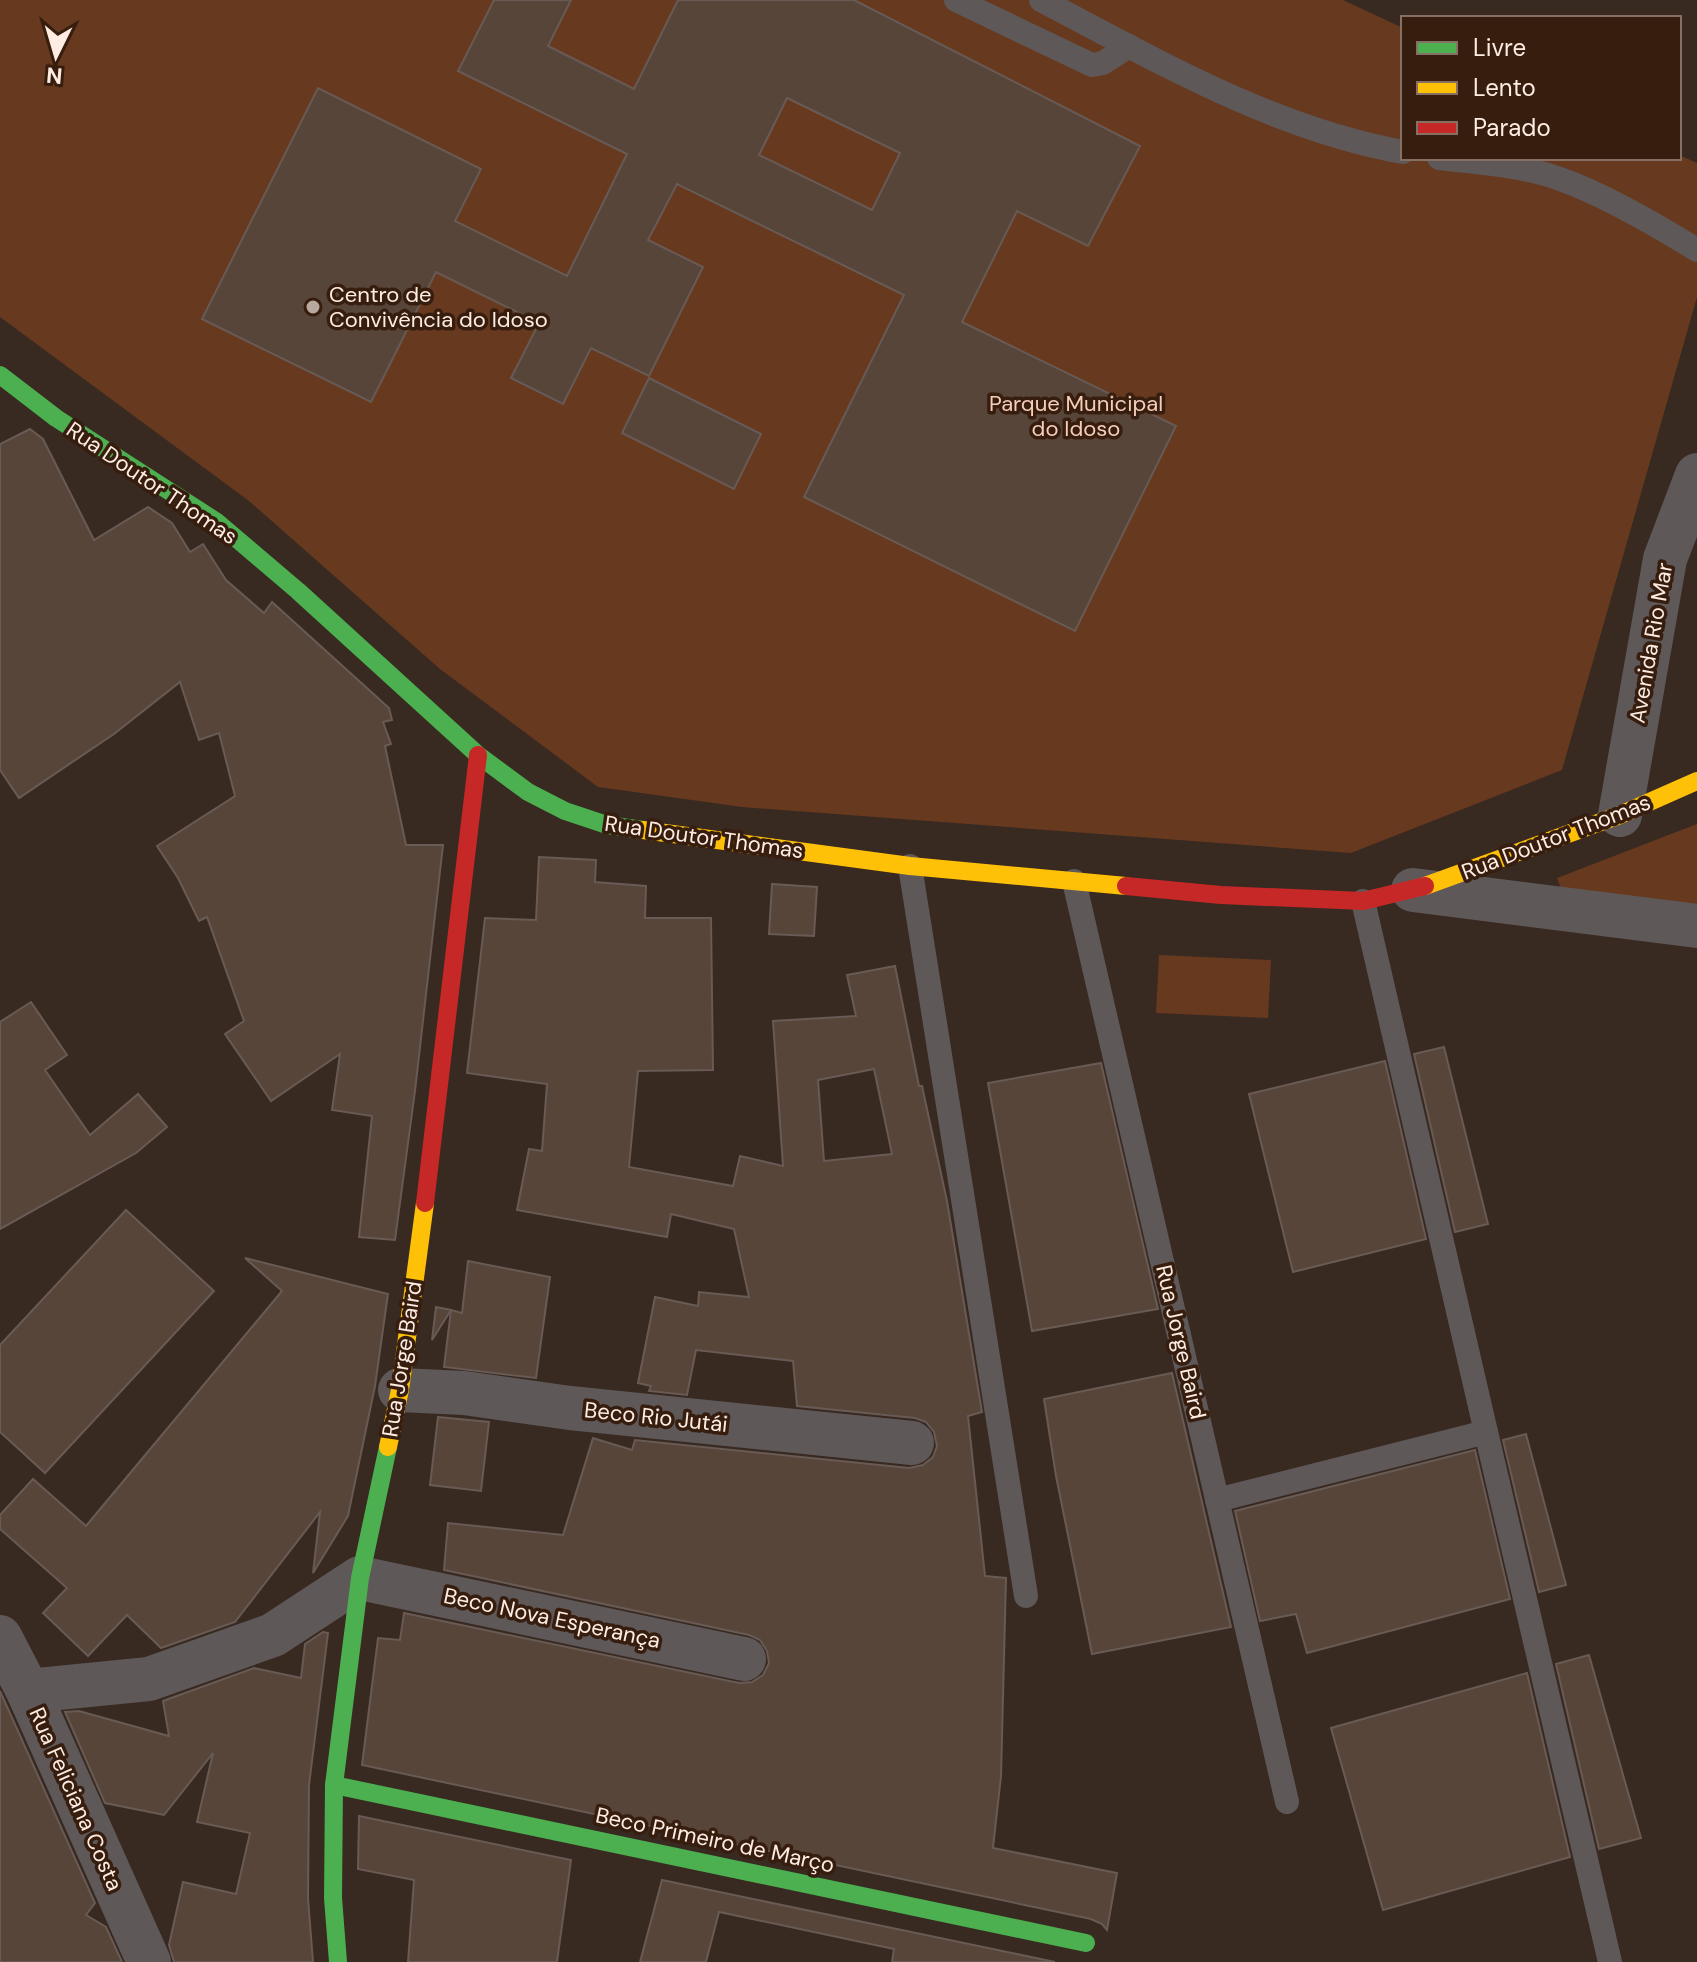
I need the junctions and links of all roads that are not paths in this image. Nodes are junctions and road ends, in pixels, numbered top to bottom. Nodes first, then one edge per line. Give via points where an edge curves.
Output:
1 (956, 0) edge
2 (1041, 0) edge
3 (1129, 46) junction
4 (1401, 152) edge
5 (1453, 160) edge
6 (1697, 250) edge
7 (0, 375) edge
8 (1697, 475) edge
9 (478, 755) junction
10 (1697, 781) edge
11 (1620, 815) junction
12 (910, 866) junction
13 (1074, 881) junction
14 (1413, 890) junction
15 (1363, 901) junction
16 (1697, 926) edge
17 (400, 1390) junction
18 (1486, 1432) junction
19 (912, 1443) dead end
20 (1217, 1500) junction
21 (360, 1578) junction
22 (1026, 1596) dead end
23 (0, 1637) edge
24 (744, 1659) dead end
25 (28, 1691) junction
26 (334, 1785) junction
27 (1287, 1802) dead end
28 (1086, 1943) dead end
29 (149, 1962) edge
30 (338, 1962) edge
31 (1610, 1962) edge

1 - 3 lane via 1092,65
2 - 3 lane
3 - 4 lane via 1276,116
5 - 6 lane via 1560,178
7 - 9 street, Rua Doutor Thomas via 56,418 217,522
8 - 11 street, Avenida Rio Mar via 1665,559
9 - 12 street, Rua Doutor Thomas via 528,792 607,825
9 - 17 street, Rua Jorge Baird
10 - 11 street, Rua Doutor Thomas
11 - 14 street, Rua Doutor Thomas
12 - 13 street, Rua Doutor Thomas
12 - 22 lane
13 - 15 street, Rua Doutor Thomas
13 - 20 lane, Rua Jorge Baird
14 - 15 street, Rua Doutor Thomas
14 - 16 street, Rua Doutor Thomas
15 - 18 lane
17 - 19 street, Beco Rio Jutái
17 - 21 street, Rua Jorge Baird
18 - 20 lane
18 - 31 lane
20 - 27 lane, Rua Jorge Baird
21 - 24 street, Beco Nova Esperança
21 - 25 street via 273,1635 149,1679
21 - 26 street, Rua Jorge Baird
23 - 25 street, Rua Feliciana Costa
25 - 29 street, Rua Feliciana Costa
26 - 28 street, Beco Primeiro de Março
26 - 30 street, Rua Jorge Baird

